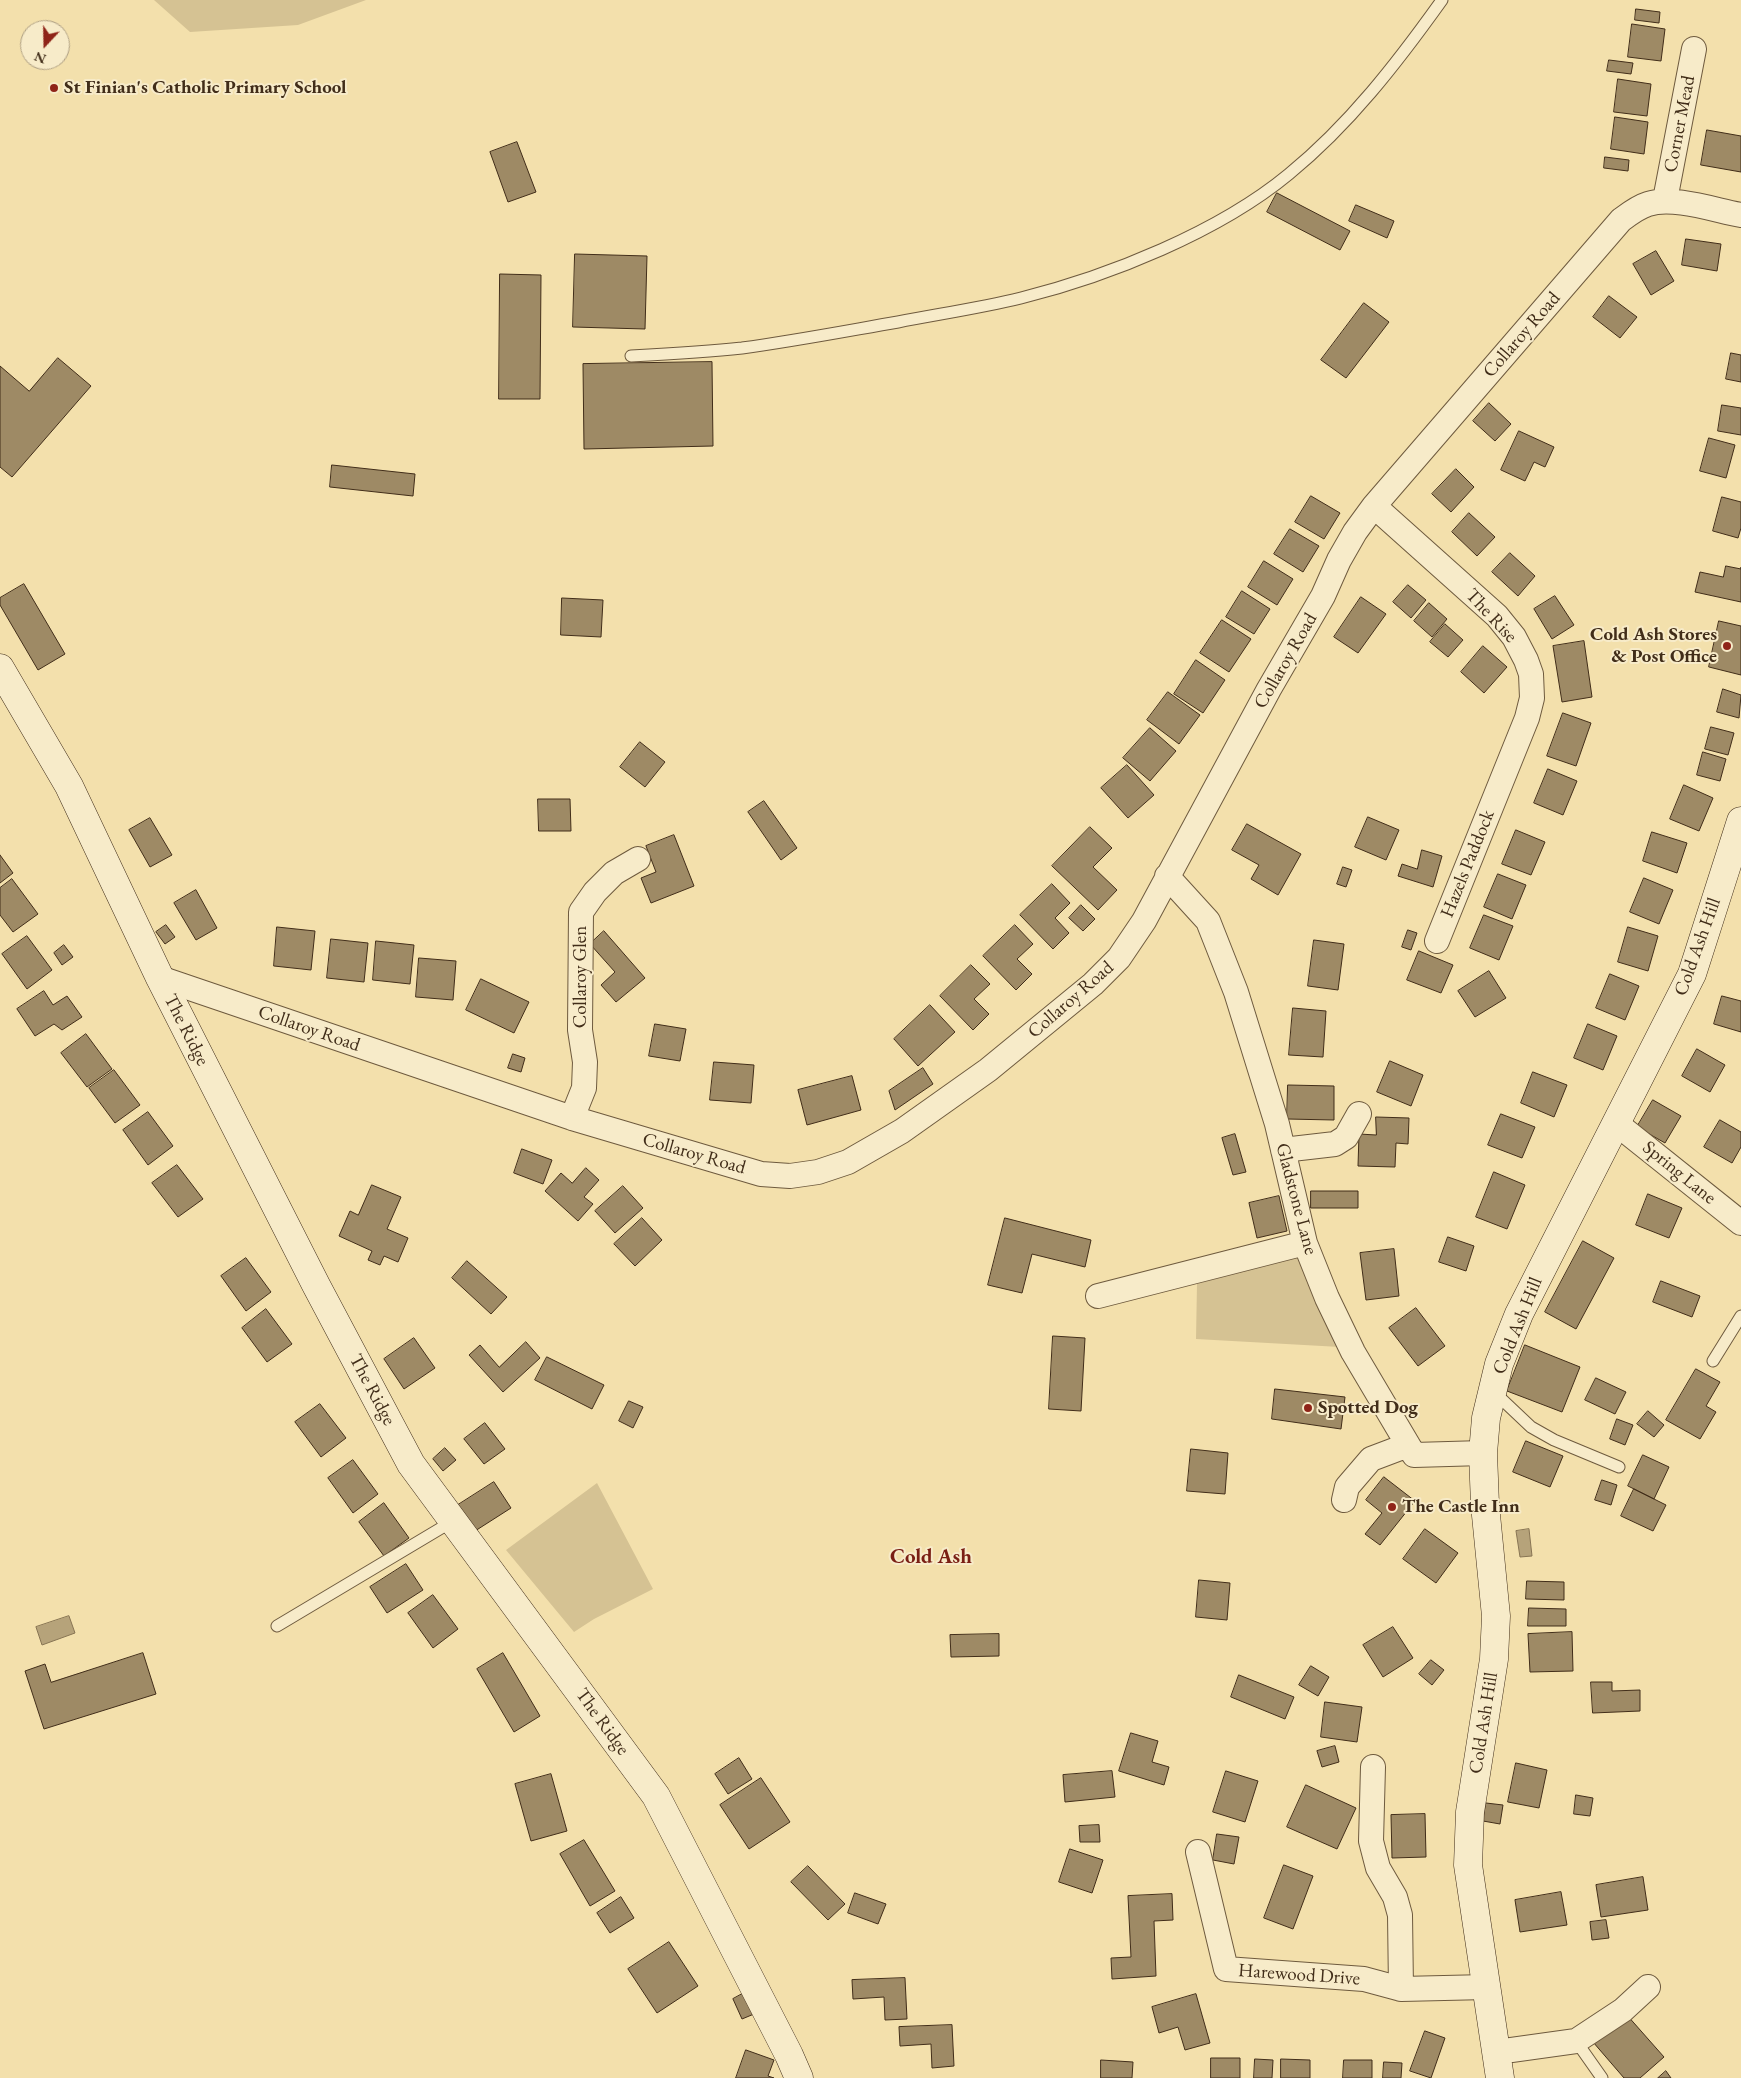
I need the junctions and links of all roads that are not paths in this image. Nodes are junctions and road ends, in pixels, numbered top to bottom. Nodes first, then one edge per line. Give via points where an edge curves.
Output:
1 (1442, 0) edge
2 (1694, 49) dead end
3 (1666, 200) junction
4 (1741, 215) edge
5 (631, 356) dead end
6 (1374, 506) junction
7 (0, 668) edge
8 (1499, 787) joint
9 (1741, 821) edge
10 (638, 859) dead end
11 (1167, 876) junction
12 (1436, 941) dead end
13 (160, 978) junction
14 (1359, 1114) dead end
15 (572, 1118) junction
16 (1616, 1124) junction
17 (1283, 1150) junction
18 (1741, 1223) edge
19 (1305, 1243) junction
20 (1098, 1296) dead end
21 (1741, 1316) edge
22 (1713, 1361) dead end
23 (1493, 1391) junction
24 (1408, 1445) junction
25 (1483, 1452) junction
26 (1619, 1467) dead end
27 (1344, 1500) dead end
28 (453, 1520) junction
29 (277, 1626) dead end
30 (1373, 1767) dead end
31 (1198, 1852) dead end
32 (1487, 1987) junction
33 (1648, 1987) dead end
34 (1401, 1989) junction
35 (1576, 2041) junction
36 (1499, 2065) edge
37 (799, 2078) edge
38 (1602, 2078) edge

1 - 5 lane via 1379,84 1333,134 1289,174 1244,206 1187,238 1093,277 1021,298 740,348
2 - 3 street, Corner Mead
3 - 4 street, Collaroy Road
3 - 6 street, Collaroy Road via 1647,204 1621,220
6 - 8 street, The Rise via 1497,616 1514,637 1526,660 1531,674 1532,698 1528,718
6 - 11 street, Collaroy Road via 1339,560 1323,596
7 - 13 street, The Ridge via 70,786
8 - 12 street, Hazels Paddock
9 - 16 street, Cold Ash Hill via 1692,974
10 - 15 street, Collaroy Glen via 614,873 581,912 580,1030 585,1062 584,1088
11 - 15 street, Collaroy Road via 1144,921 1118,958 1093,984 988,1070 902,1131 848,1162 818,1172 790,1176 761,1174
11 - 17 street, Gladstone Lane via 1208,921 1236,992
13 - 15 street, Collaroy Road
13 - 28 street, The Ridge via 406,1455
14 - 17 street via 1346,1137 1335,1144
16 - 18 street, Spring Lane
16 - 23 street, Cold Ash Hill via 1519,1314 1499,1364
17 - 19 street, Gladstone Lane
19 - 20 street
19 - 24 street, Gladstone Lane via 1353,1352
21 - 22 lane
23 - 25 street, Cold Ash Hill via 1486,1418
23 - 26 lane via 1532,1427 1554,1440
24 - 25 street via 1414,1455
24 - 27 street via 1371,1459 1346,1487
25 - 32 street, Cold Ash Hill via 1496,1624 1494,1659 1470,1812 1468,1865
28 - 29 lane
28 - 37 street, The Ridge via 656,1796
30 - 34 street via 1371,1841 1378,1868 1395,1897 1400,1915
31 - 34 street, Harewood Drive via 1226,1969 1364,1979
32 - 34 street, Harewood Drive
32 - 36 street, Cold Ash Hill
33 - 35 street via 1623,2010
35 - 36 street
35 - 38 lane

